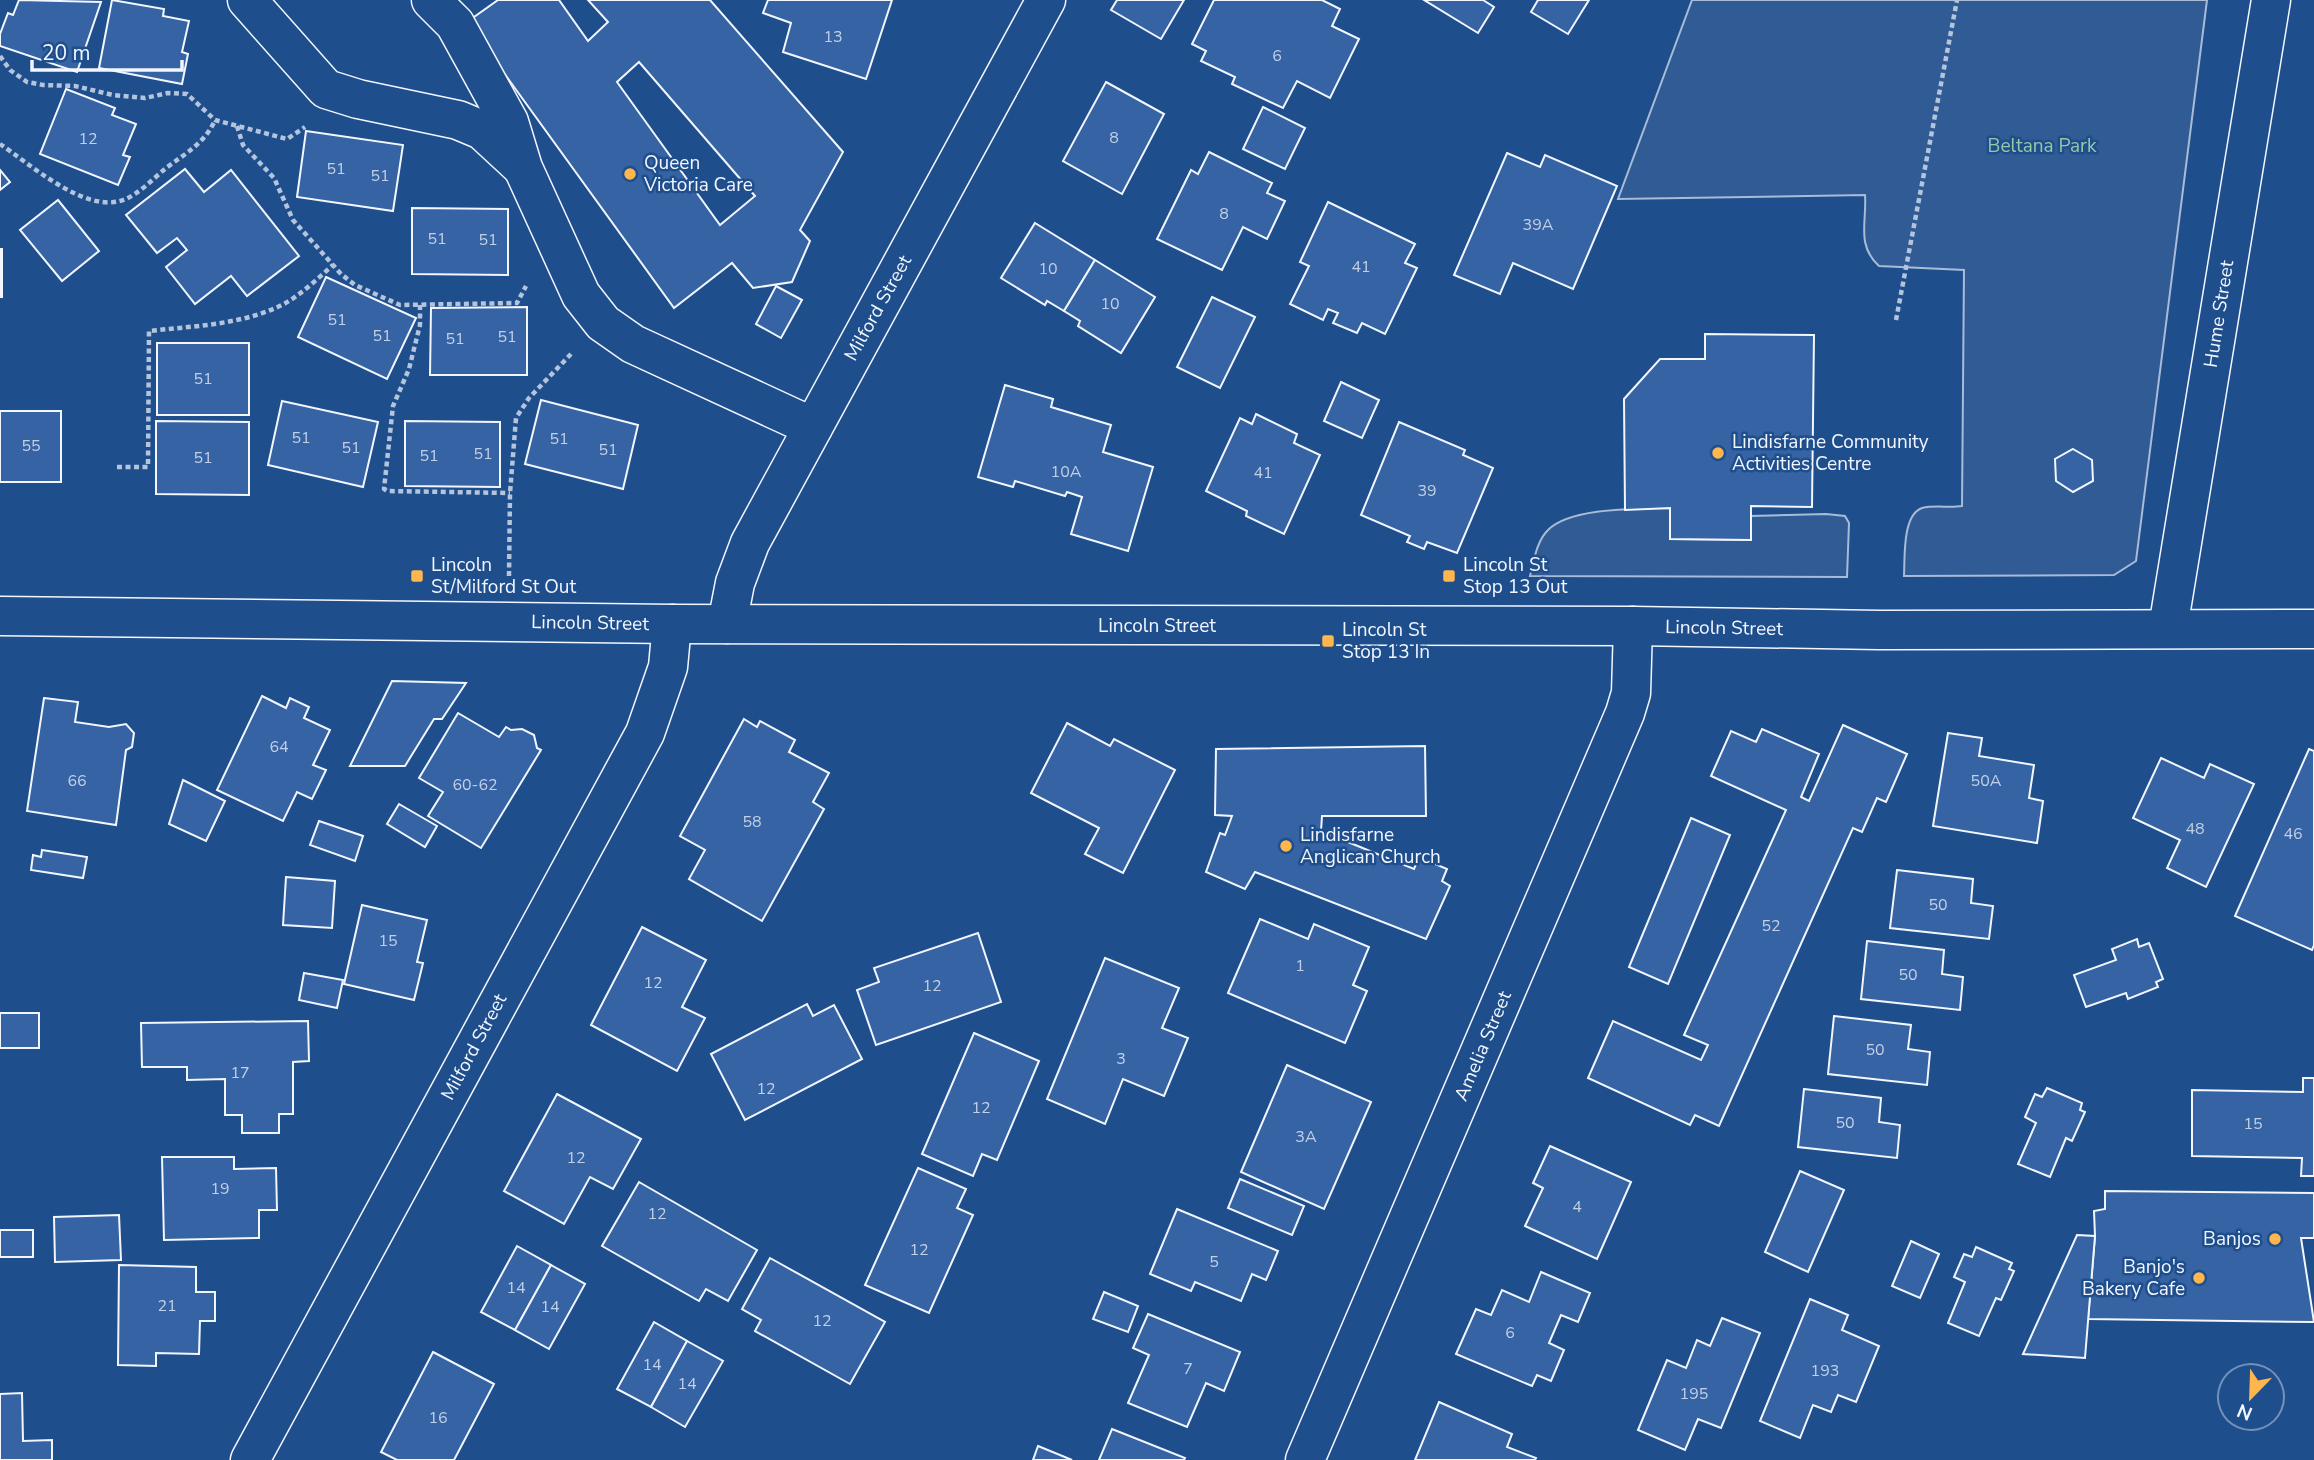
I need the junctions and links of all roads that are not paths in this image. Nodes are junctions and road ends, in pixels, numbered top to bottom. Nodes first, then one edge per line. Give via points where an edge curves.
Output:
1 (247, 0) edge
2 (432, 0) edge
3 (1046, 0) edge
4 (2271, 0) edge
5 (523, 168) junction
6 (813, 427) junction
7 (0, 616) edge
8 (672, 624) junction
9 (727, 624) junction
10 (1633, 626) junction
11 (2168, 628) junction
12 (2314, 629) edge
13 (250, 1460) edge
14 (1305, 1460) edge

1 - 5 street via 326,89 458,120 482,130
2 - 5 street via 455,24 509,122
3 - 6 street, Milford Street
4 - 11 street, Hume Street
5 - 6 street via 581,295 603,323 634,344
6 - 9 street, Milford Street via 750,543 735,583
7 - 8 street, Lincoln Street
8 - 9 street, Lincoln Street
8 - 13 street, Milford Street via 668,667 645,733
9 - 10 street, Lincoln Street
10 - 11 street, Lincoln Street via 1879,631
10 - 14 street, Amelia Street via 1631,693 1625,713
11 - 12 street, Lincoln Street

